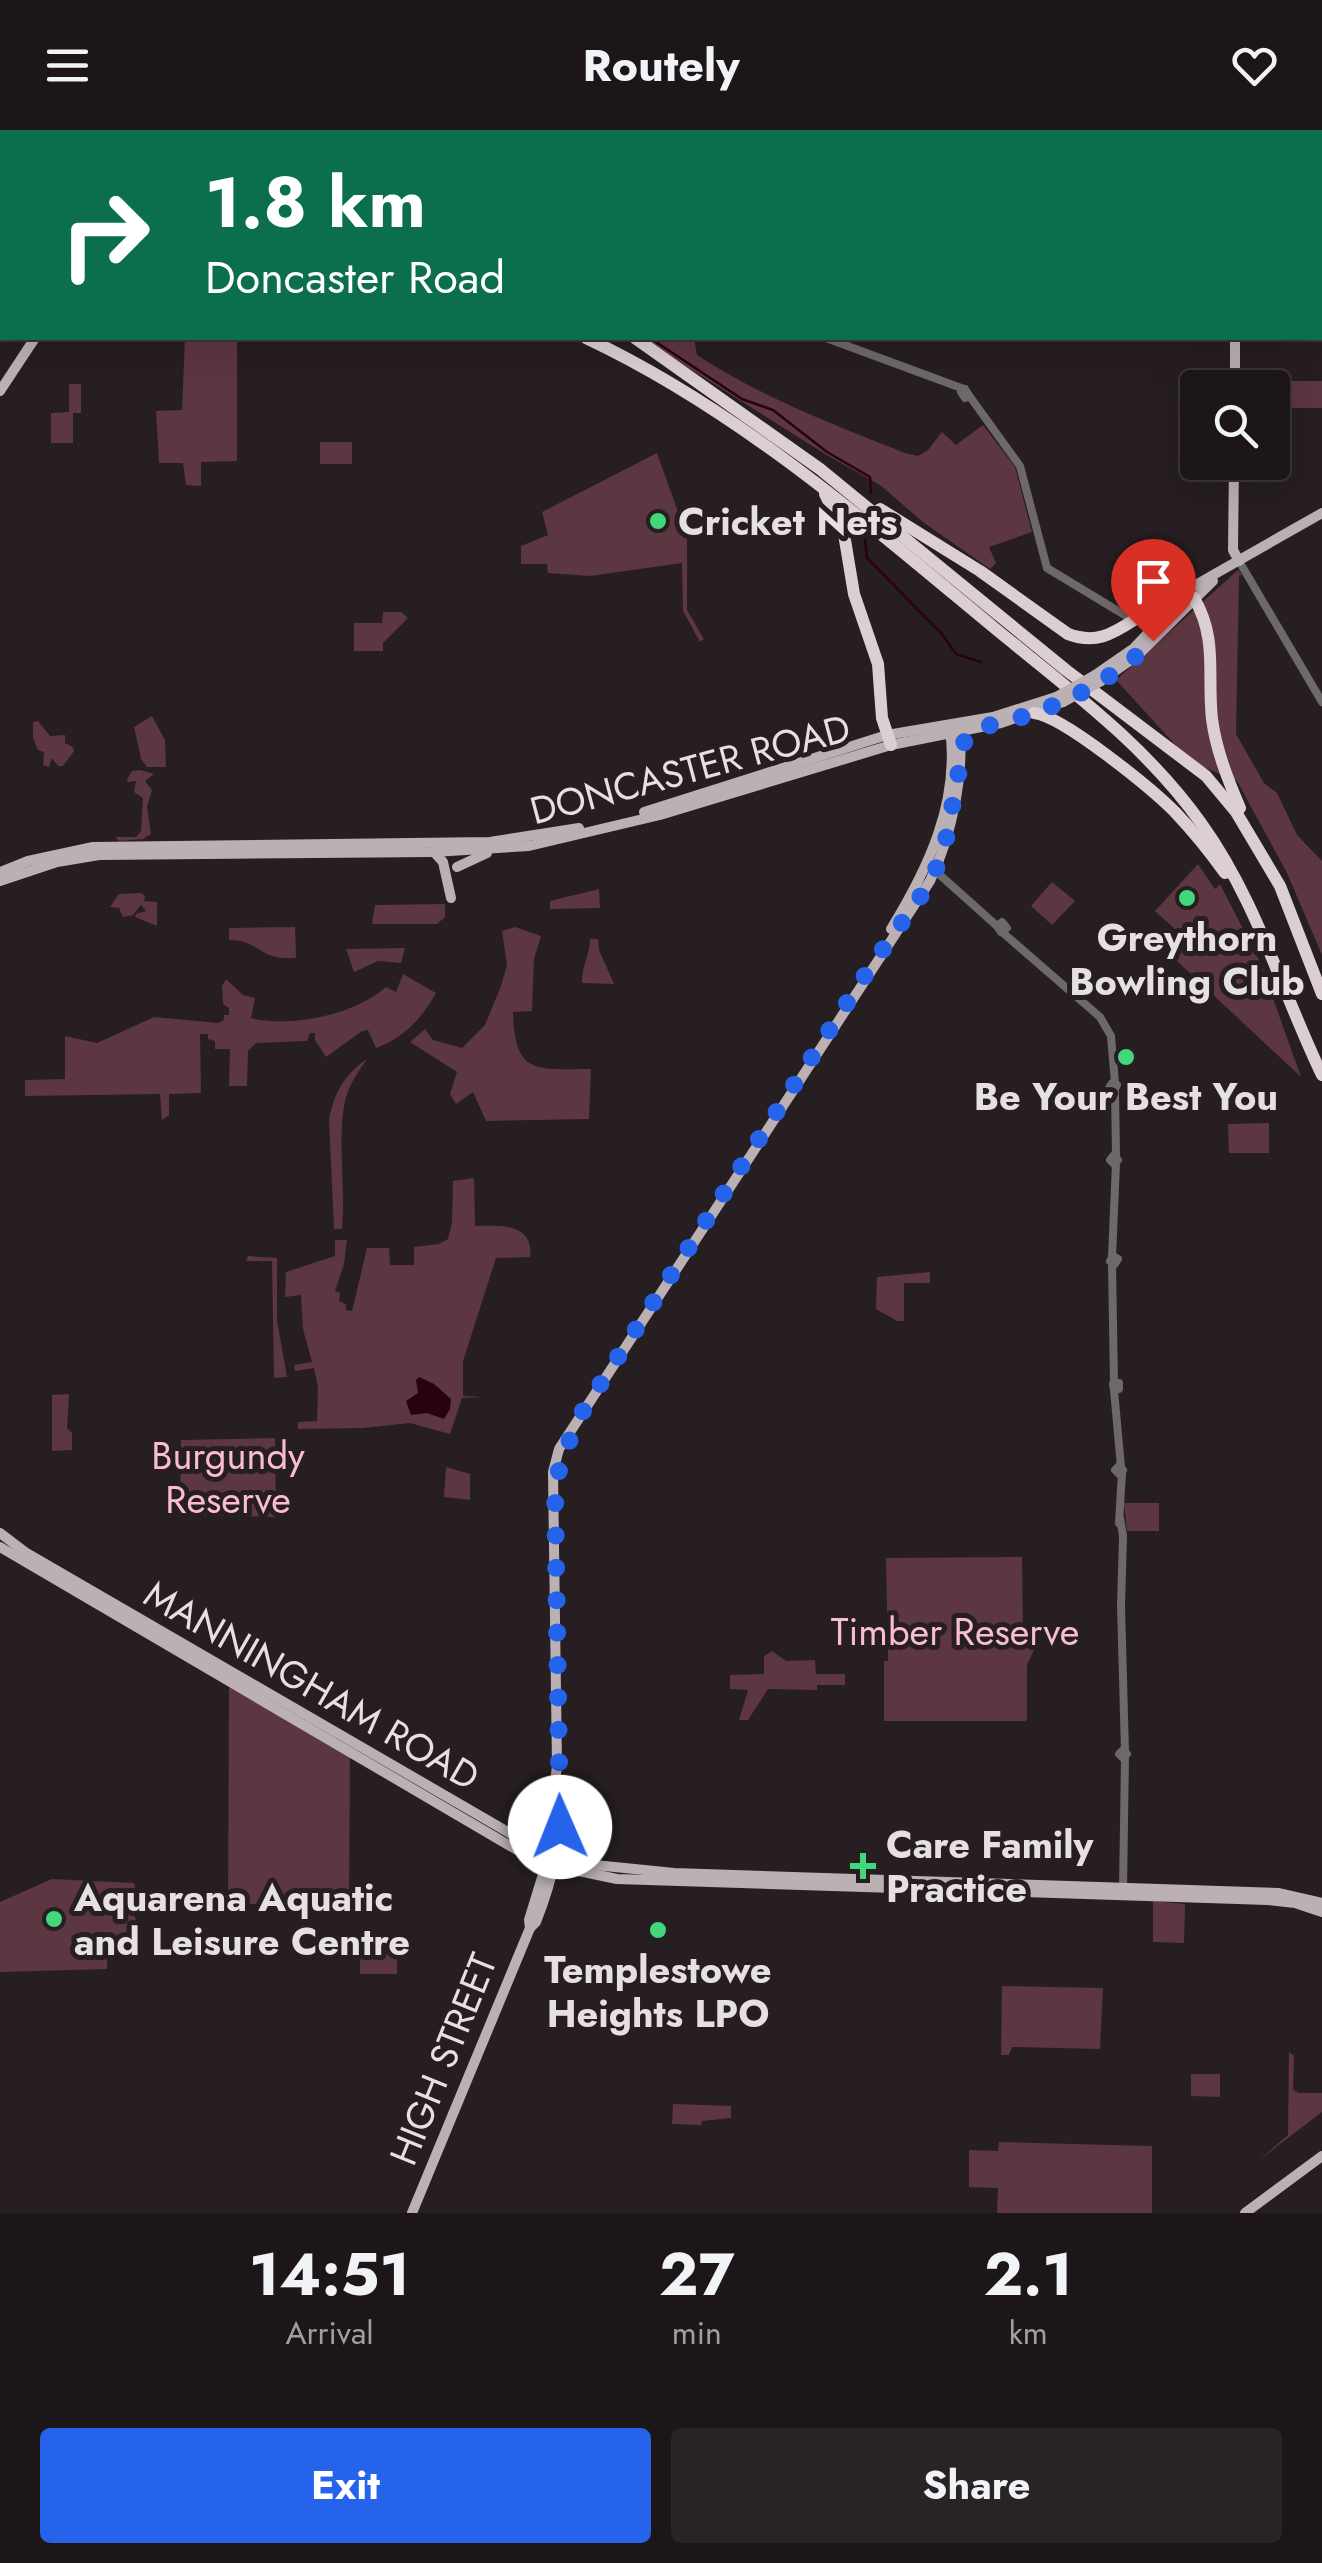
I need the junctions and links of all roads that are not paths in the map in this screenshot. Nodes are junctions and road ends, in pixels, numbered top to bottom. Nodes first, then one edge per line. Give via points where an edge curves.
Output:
1 (32, 340) edge
2 (590, 340) edge
3 (638, 340) edge
4 (831, 340) edge
5 (1236, 340) edge
6 (1235, 370) edge
7 (0, 391) edge
8 (816, 476) junction
9 (1234, 480) edge
10 (1322, 513) edge
11 (1239, 561) junction
12 (1190, 595) junction
13 (1134, 620) junction
14 (1058, 701) junction
15 (1322, 702) edge
16 (1034, 713) junction
17 (1067, 727) junction
18 (955, 729) junction
19 (974, 730) junction
20 (937, 736) junction
21 (889, 740) junction
22 (957, 750) junction
23 (840, 751) junction
24 (872, 751) junction
25 (1252, 838) junction
26 (283, 848) junction
27 (454, 848) junction
28 (497, 850) junction
29 (434, 852) junction
30 (933, 866) junction
31 (457, 867) dead end
32 (0, 872) edge
33 (0, 880) edge
34 (451, 898) dead end
35 (1264, 934) junction
36 (1322, 994) edge
37 (1322, 1075) edge
38 (0, 1533) edge
39 (0, 1546) edge
40 (101, 1602) junction
41 (289, 1712) junction
42 (556, 1828) junction
43 (522, 1841) junction
44 (530, 1857) junction
45 (551, 1860) junction
46 (586, 1870) junction
47 (1124, 1890) junction
48 (542, 1892) junction
49 (1322, 1903) edge
50 (1322, 1912) edge
51 (1322, 2158) edge
52 (412, 2213) edge
53 (1248, 2213) edge

1 - 7 main road
2 - 8 highway via 668,380
3 - 8 highway
4 - 13 street via 965,393 1020,466 1047,568
5 - 6 main road
8 - 13 highway via 967,563 1079,638 1112,634
8 - 21 highway via 844,534 854,594 878,664
8 - 25 highway via 1191,762
8 - 35 highway via 1133,744 1201,823
9 - 11 main road via 1233,550
10 - 11 main road, DONCASTER ROAD
11 - 12 main road, DONCASTER ROAD
11 - 15 street
12 - 13 main road, DONCASTER ROAD
12 - 14 main road, DONCASTER ROAD, bridge via 1138,655
12 - 25 highway via 1210,637 1212,712 1224,766
14 - 16 main road, DONCASTER ROAD
14 - 17 highway
14 - 18 main road, DONCASTER ROAD
16 - 17 highway
16 - 19 main road, DONCASTER ROAD
17 - 35 highway via 1174,811
18 - 19 main road, DONCASTER ROAD
18 - 20 main road, DONCASTER ROAD
18 - 21 main road, DONCASTER ROAD
18 - 22 main road, HIGH STREET
19 - 22 main road
20 - 21 main road, DONCASTER ROAD
20 - 22 main road
21 - 23 main road, DONCASTER ROAD
21 - 24 main road, DONCASTER ROAD
22 - 30 main road, HIGH STREET
23 - 24 main road
23 - 27 main road, DONCASTER ROAD via 668,806
24 - 28 main road, DONCASTER ROAD via 660,815
25 - 36 highway via 1280,886
26 - 27 main road, DONCASTER ROAD
26 - 29 main road, DONCASTER ROAD
26 - 32 main road, DONCASTER ROAD via 92,847
26 - 33 main road, DONCASTER ROAD via 99,855
27 - 28 main road, DONCASTER ROAD
27 - 29 main road, DONCASTER ROAD
28 - 31 main road
29 - 34 main road
30 - 42 main road, HIGH STREET via 559,1449 553,1472
30 - 47 street via 1100,1017 1111,1036
35 - 37 highway
38 - 40 main road, MANNINGHAM ROAD
39 - 40 main road, MANNINGHAM ROAD
40 - 41 main road, MANNINGHAM ROAD
41 - 43 main road, MANNINGHAM ROAD
41 - 44 main road, MANNINGHAM ROAD
42 - 43 main road via 541,1842
42 - 45 main road, HIGH STREET
42 - 46 main road
43 - 45 main road, MANNINGHAM ROAD
44 - 45 main road, MANNINGHAM ROAD
44 - 48 main road
45 - 46 main road, MANNINGHAM ROAD
45 - 48 main road, HIGH STREET
46 - 47 main road, MANNINGHAM ROAD
46 - 48 main road
47 - 49 main road, MANNINGHAM ROAD via 1279,1893
47 - 50 main road, MANNINGHAM ROAD via 1278,1900
48 - 52 main road, HIGH STREET
51 - 53 main road

